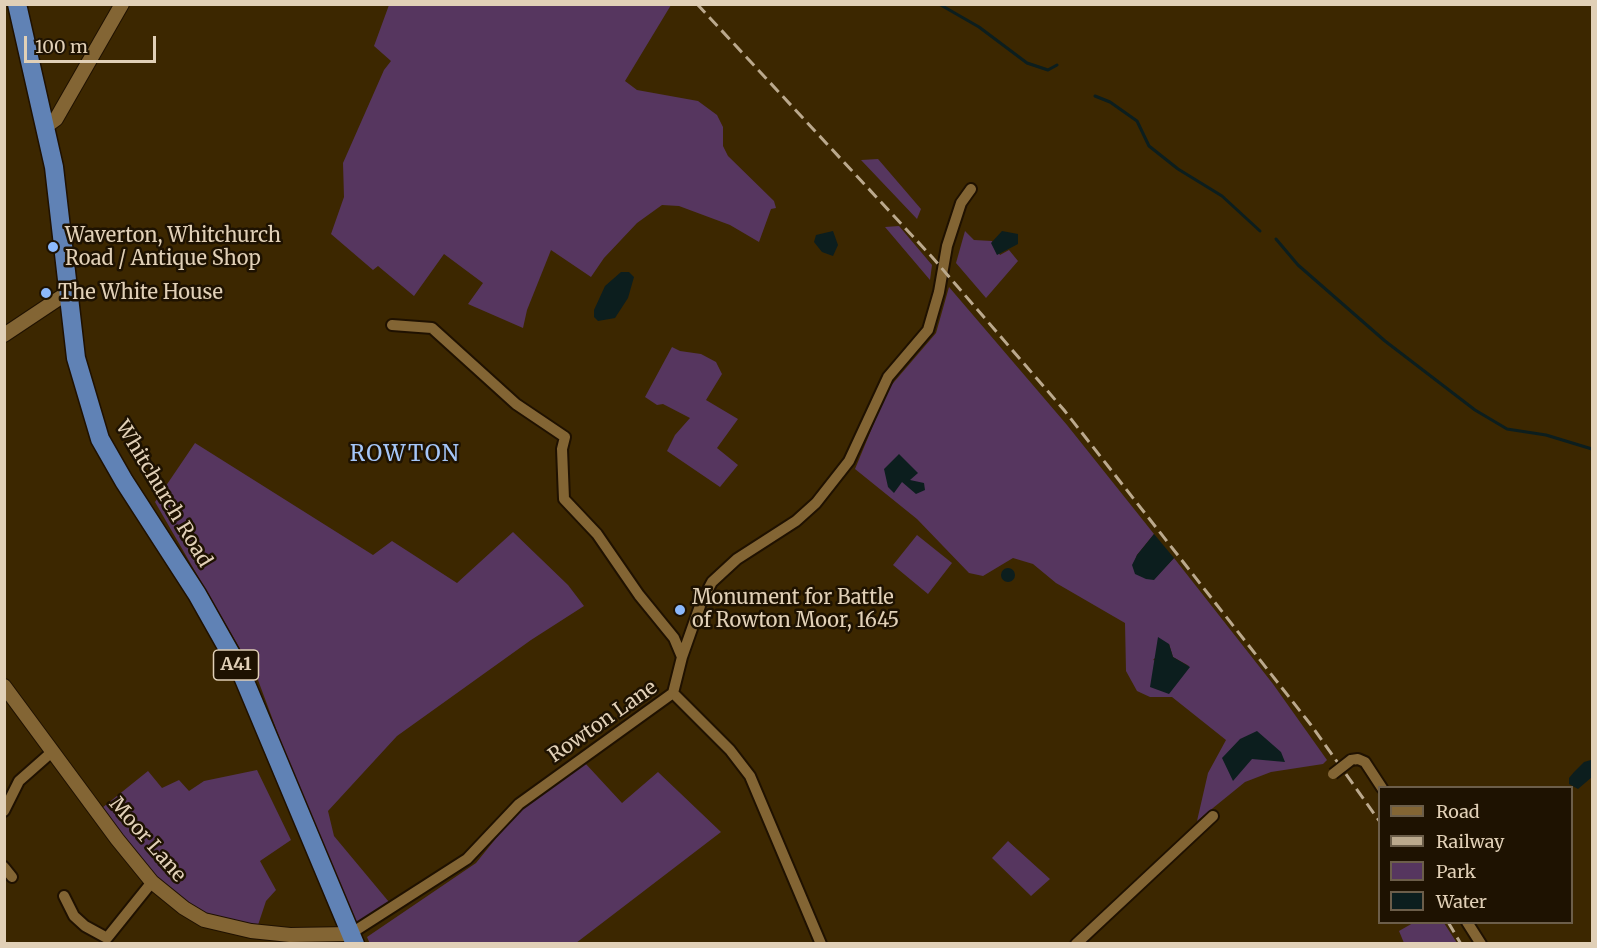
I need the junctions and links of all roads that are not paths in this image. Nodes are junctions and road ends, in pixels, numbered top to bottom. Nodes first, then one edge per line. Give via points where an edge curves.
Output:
1 (17, 4) edge
2 (122, 4) edge
3 (45, 127) junction
4 (971, 189) dead end
5 (68, 293) junction
6 (392, 325) dead end
7 (4, 334) edge
8 (682, 657) junction
9 (4, 686) edge
10 (673, 693) junction
11 (53, 751) junction
12 (1333, 774) dead end
13 (1381, 786) edge
14 (4, 811) edge
15 (1213, 816) dead end
16 (4, 867) edge
17 (12, 877) dead end
18 (152, 882) junction
19 (64, 896) dead end
20 (1468, 924) edge
21 (352, 939) edge
22 (821, 944) edge
23 (1076, 944) edge
24 (1481, 944) edge

1 - 3 highway, Whitchurch Road / A41
2 - 3 street via 56,119
3 - 5 highway, Whitchurch Road / A41
4 - 8 street via 961,203 947,246 928,330 888,377 849,461 816,503 796,521 737,560 712,582
5 - 7 street
5 - 21 highway, Whitchurch Road / A41 via 76,358 100,439 241,672
6 - 8 street via 432,328 516,404 565,437 564,499 597,534 674,638
8 - 10 street
9 - 11 street, Moor Lane
10 - 21 street, Rowton Lane via 519,804 468,858
10 - 22 street, Rowton Lane via 730,750 750,776
11 - 14 street via 19,781
11 - 18 street, Moor Lane via 95,812
12 - 13 street, bridge via 1351,760 1359,759
15 - 23 street
16 - 17 street
18 - 19 street via 107,939 84,926
18 - 21 street, Moor Lane via 184,908 227,927
20 - 24 street

